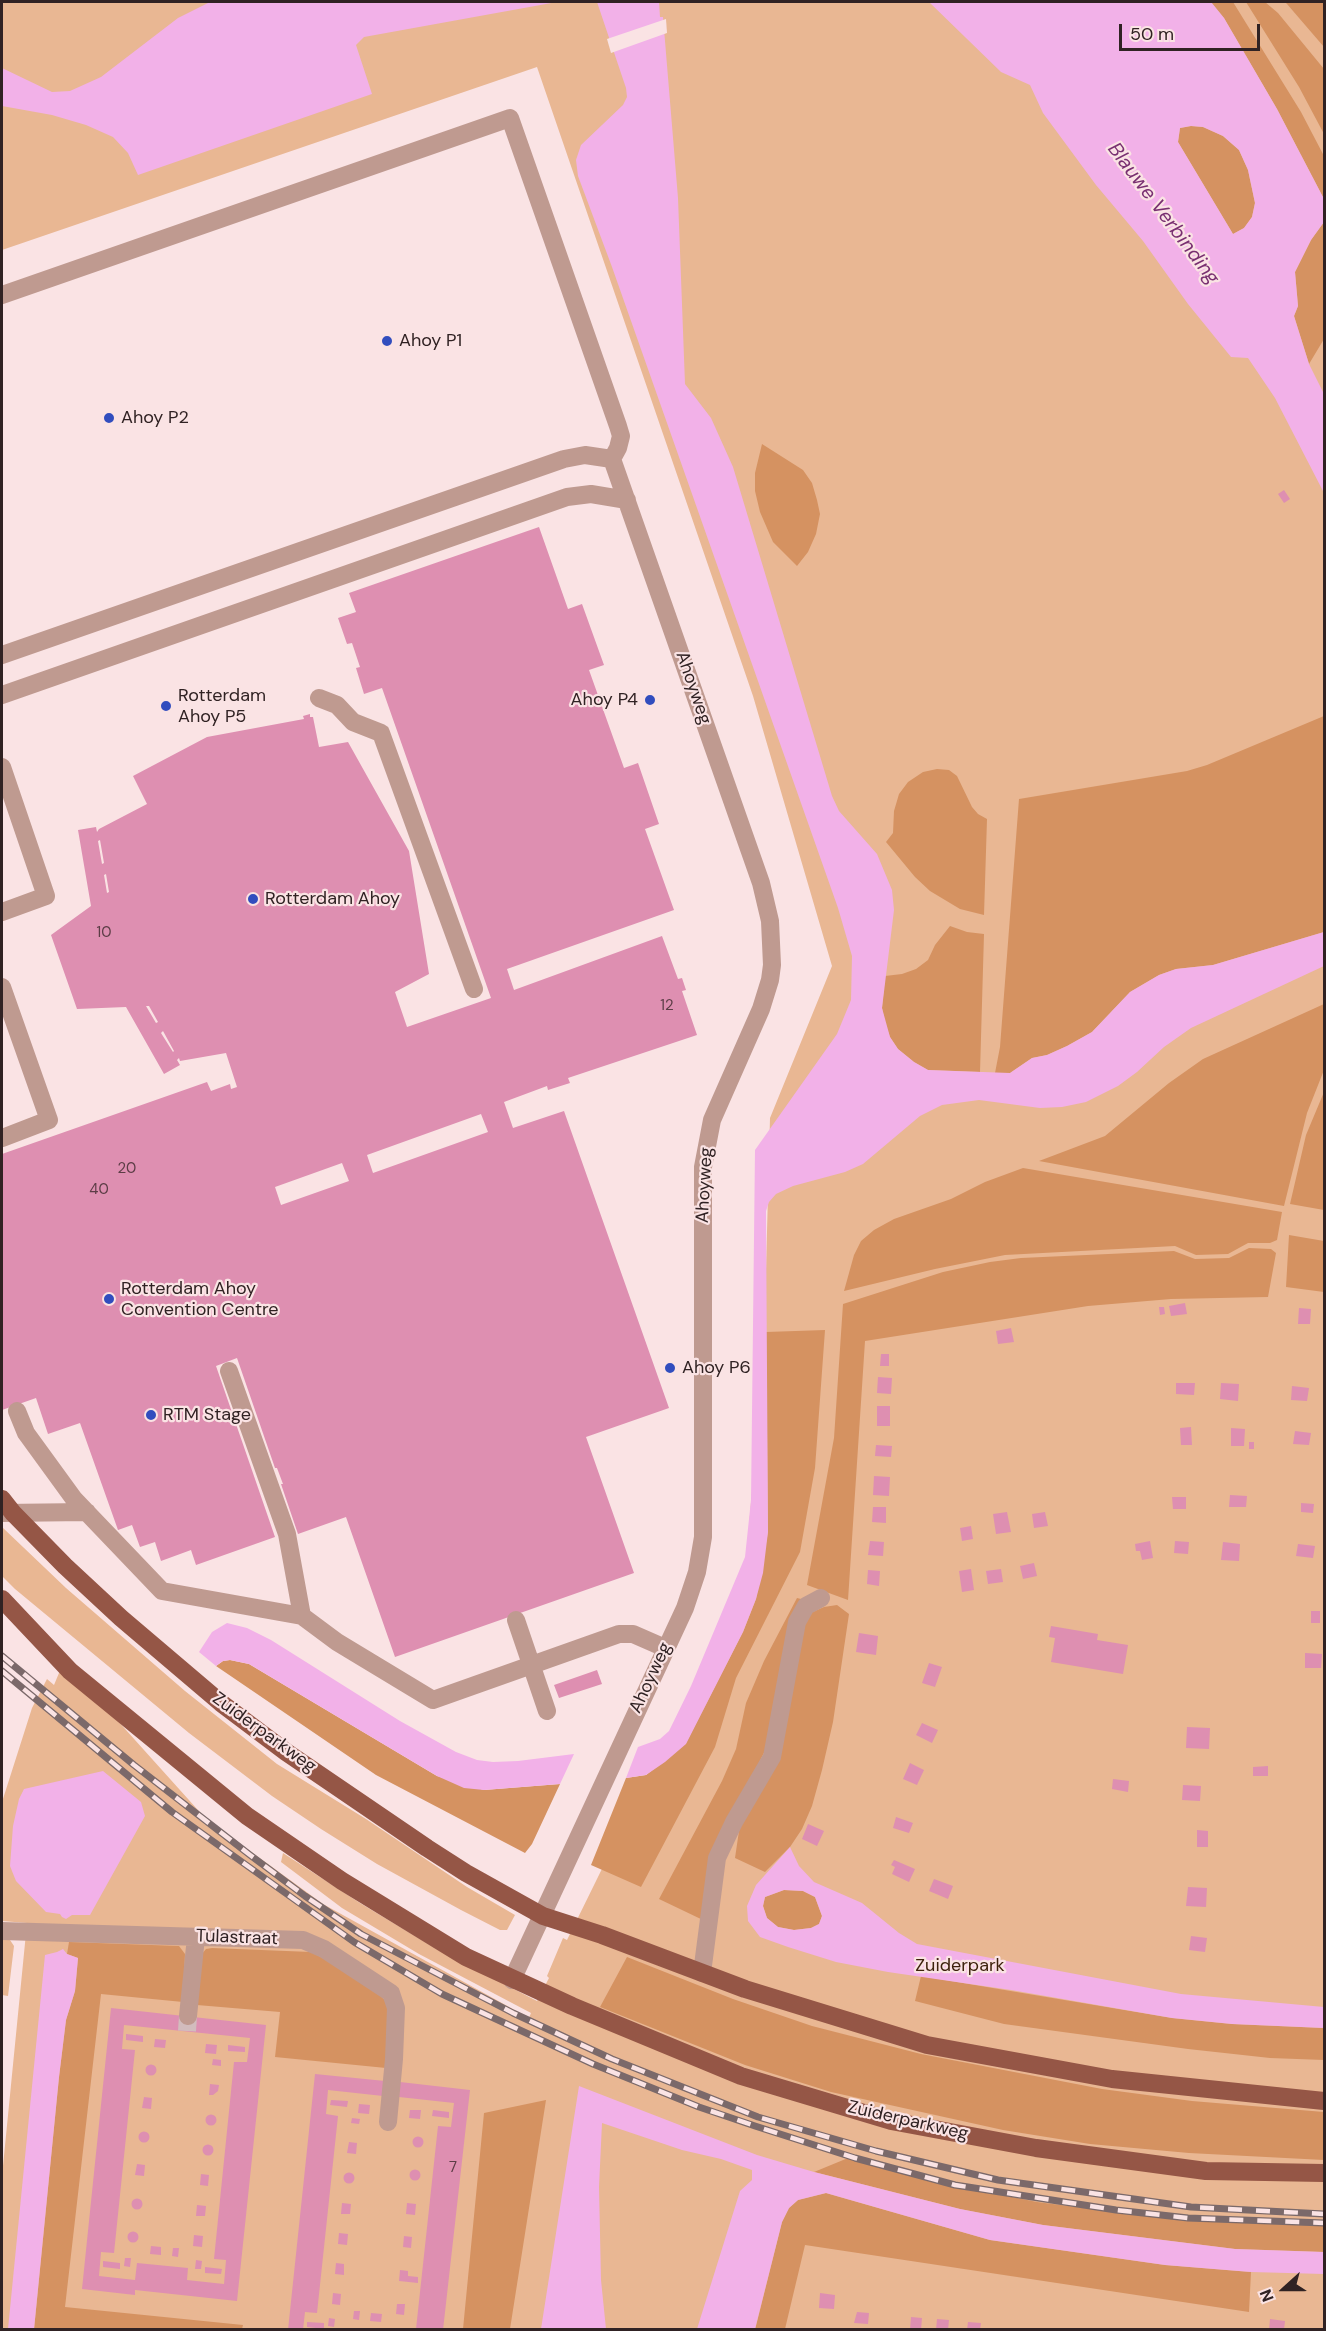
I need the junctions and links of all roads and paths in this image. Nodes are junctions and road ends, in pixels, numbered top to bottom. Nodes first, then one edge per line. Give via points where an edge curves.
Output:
1 (2, 295) edge
2 (612, 459) junction
3 (627, 500) junction
4 (2, 655) edge
5 (2, 695) edge
6 (319, 698) dead end
7 (2, 767) edge
8 (2, 912) edge
9 (2, 987) edge
10 (474, 989) dead end
11 (2, 1138) edge
12 (229, 1371) dead end
13 (17, 1412) dead end
14 (4, 1508) edge
15 (87, 1512) junction
16 (822, 1598) dead end
17 (2, 1599) edge
18 (302, 1616) junction
19 (516, 1620) dead end
20 (665, 1648) junction
21 (531, 1665) junction
22 (547, 1711) dead end
23 (543, 1916) junction
24 (2, 1931) edge
25 (196, 1936) junction
26 (702, 1973) junction
27 (512, 1980) junction
28 (188, 2016) tunnel mouth
29 (1324, 2101) edge
30 (388, 2122) dead end
31 (1324, 2173) edge

1 - 2 street via 510,118 621,436
2 - 3 street, Ahoyweg
2 - 4 street via 585,455 564,459
3 - 5 street via 591,494 567,497
3 - 20 street, Ahoyweg via 761,883 772,949 766,995 719,1104 705,1151 703,1537 692,1590
6 - 10 street via 337,705 353,722 381,733
7 - 8 street via 46,896
9 - 11 street via 50,1120
12 - 18 street via 287,1534
13 - 15 street via 26,1432
14 - 15 street
14 - 23 main road, Zuiderparkweg via 121,1618 221,1703 427,1848
15 - 18 street via 162,1591
16 - 26 street via 806,1606 797,1622 772,1757 717,1858
17 - 27 main road, Zuiderparkweg via 70,1671 248,1816 342,1881
18 - 21 street via 433,1700
19 - 21 street
20 - 21 street via 633,1634 619,1634
20 - 23 street, Ahoyweg
21 - 22 street
23 - 26 main road, Zuiderparkweg
23 - 27 street
24 - 25 street, Tulastraat
25 - 28 street
25 - 30 street, Tulastraat via 303,1940 324,1949 391,1993 396,2008
26 - 29 main road, Zuiderparkweg via 927,2045 1112,2079
27 - 31 main road, Zuiderparkweg via 741,2076 891,2121 1036,2148 1206,2170

